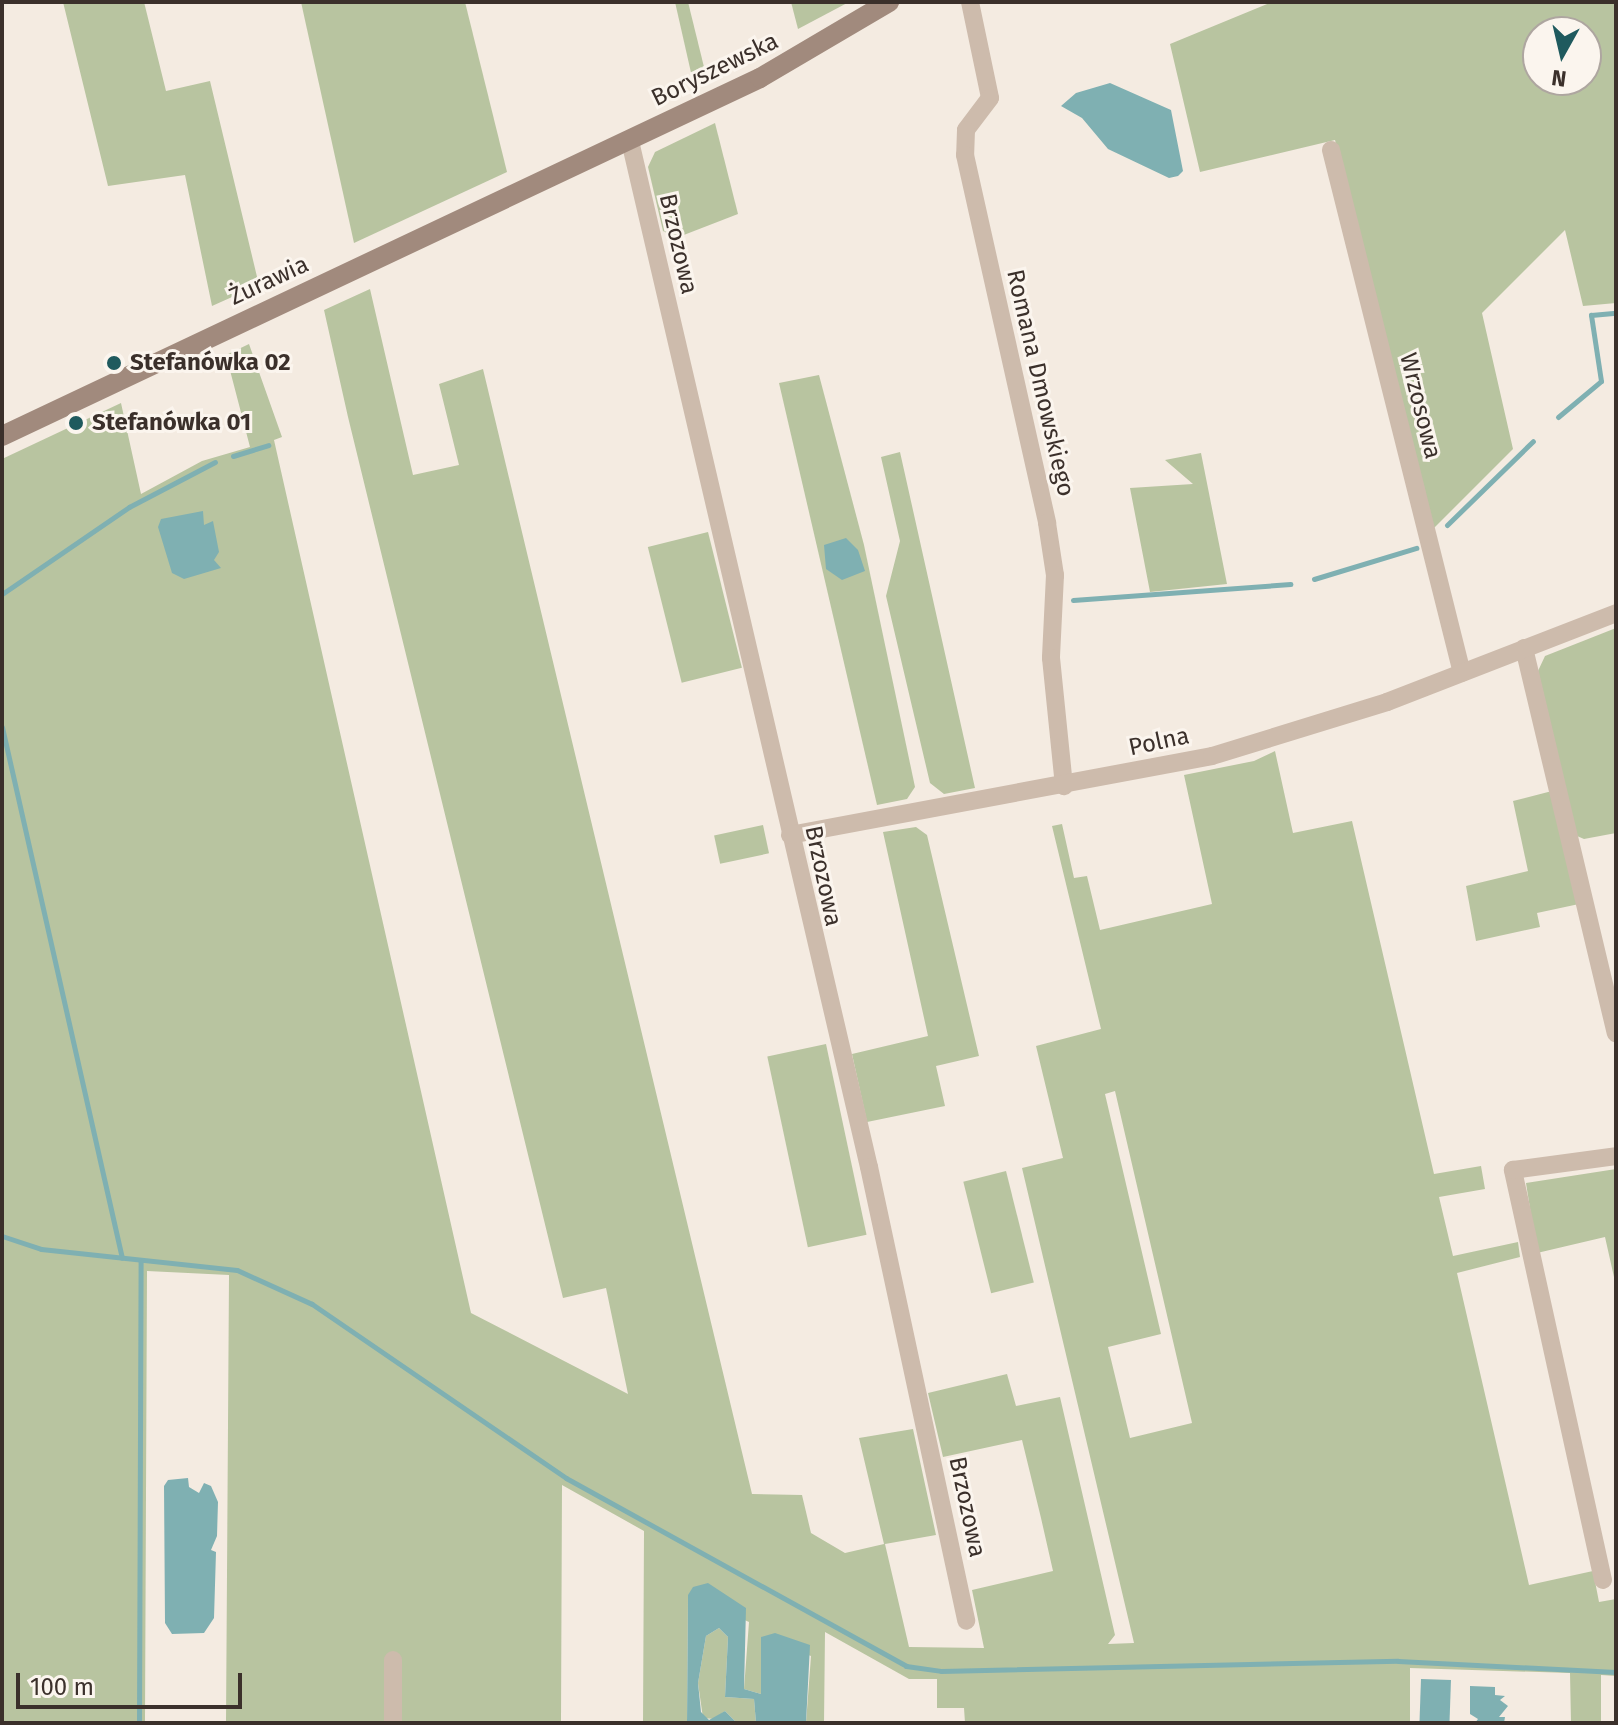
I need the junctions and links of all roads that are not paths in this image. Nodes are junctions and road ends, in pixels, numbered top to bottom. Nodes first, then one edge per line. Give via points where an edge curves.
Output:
1 (889, 2) edge
2 (970, 2) edge
3 (630, 141) junction
4 (1331, 150) dead end
5 (558, 174) joint
6 (2, 436) edge
7 (1616, 613) edge
8 (1524, 648) junction
9 (1462, 673) junction
10 (1064, 786) junction
11 (790, 835) junction
12 (1616, 1033) edge
13 (1616, 1156) edge
14 (1603, 1580) dead end
15 (966, 1621) dead end
16 (393, 1660) dead end
17 (393, 1723) edge

1 - 3 main road, Boryszewska via 808,54
2 - 10 street, Romana Dmowskiego via 990,98 966,130 965,155 1047,523 1055,575 1052,668
3 - 5 main road, Boryszewska
3 - 11 street, Brzozowa
4 - 9 street, Wrzosowa
5 - 6 main road, Żurawia
7 - 8 street, Polna
8 - 9 street, Polna
8 - 12 street
9 - 10 street, Polna via 1212,756
10 - 11 street, Polna
11 - 15 street, Brzozowa via 869,1167
13 - 14 street via 1513,1170
16 - 17 street

